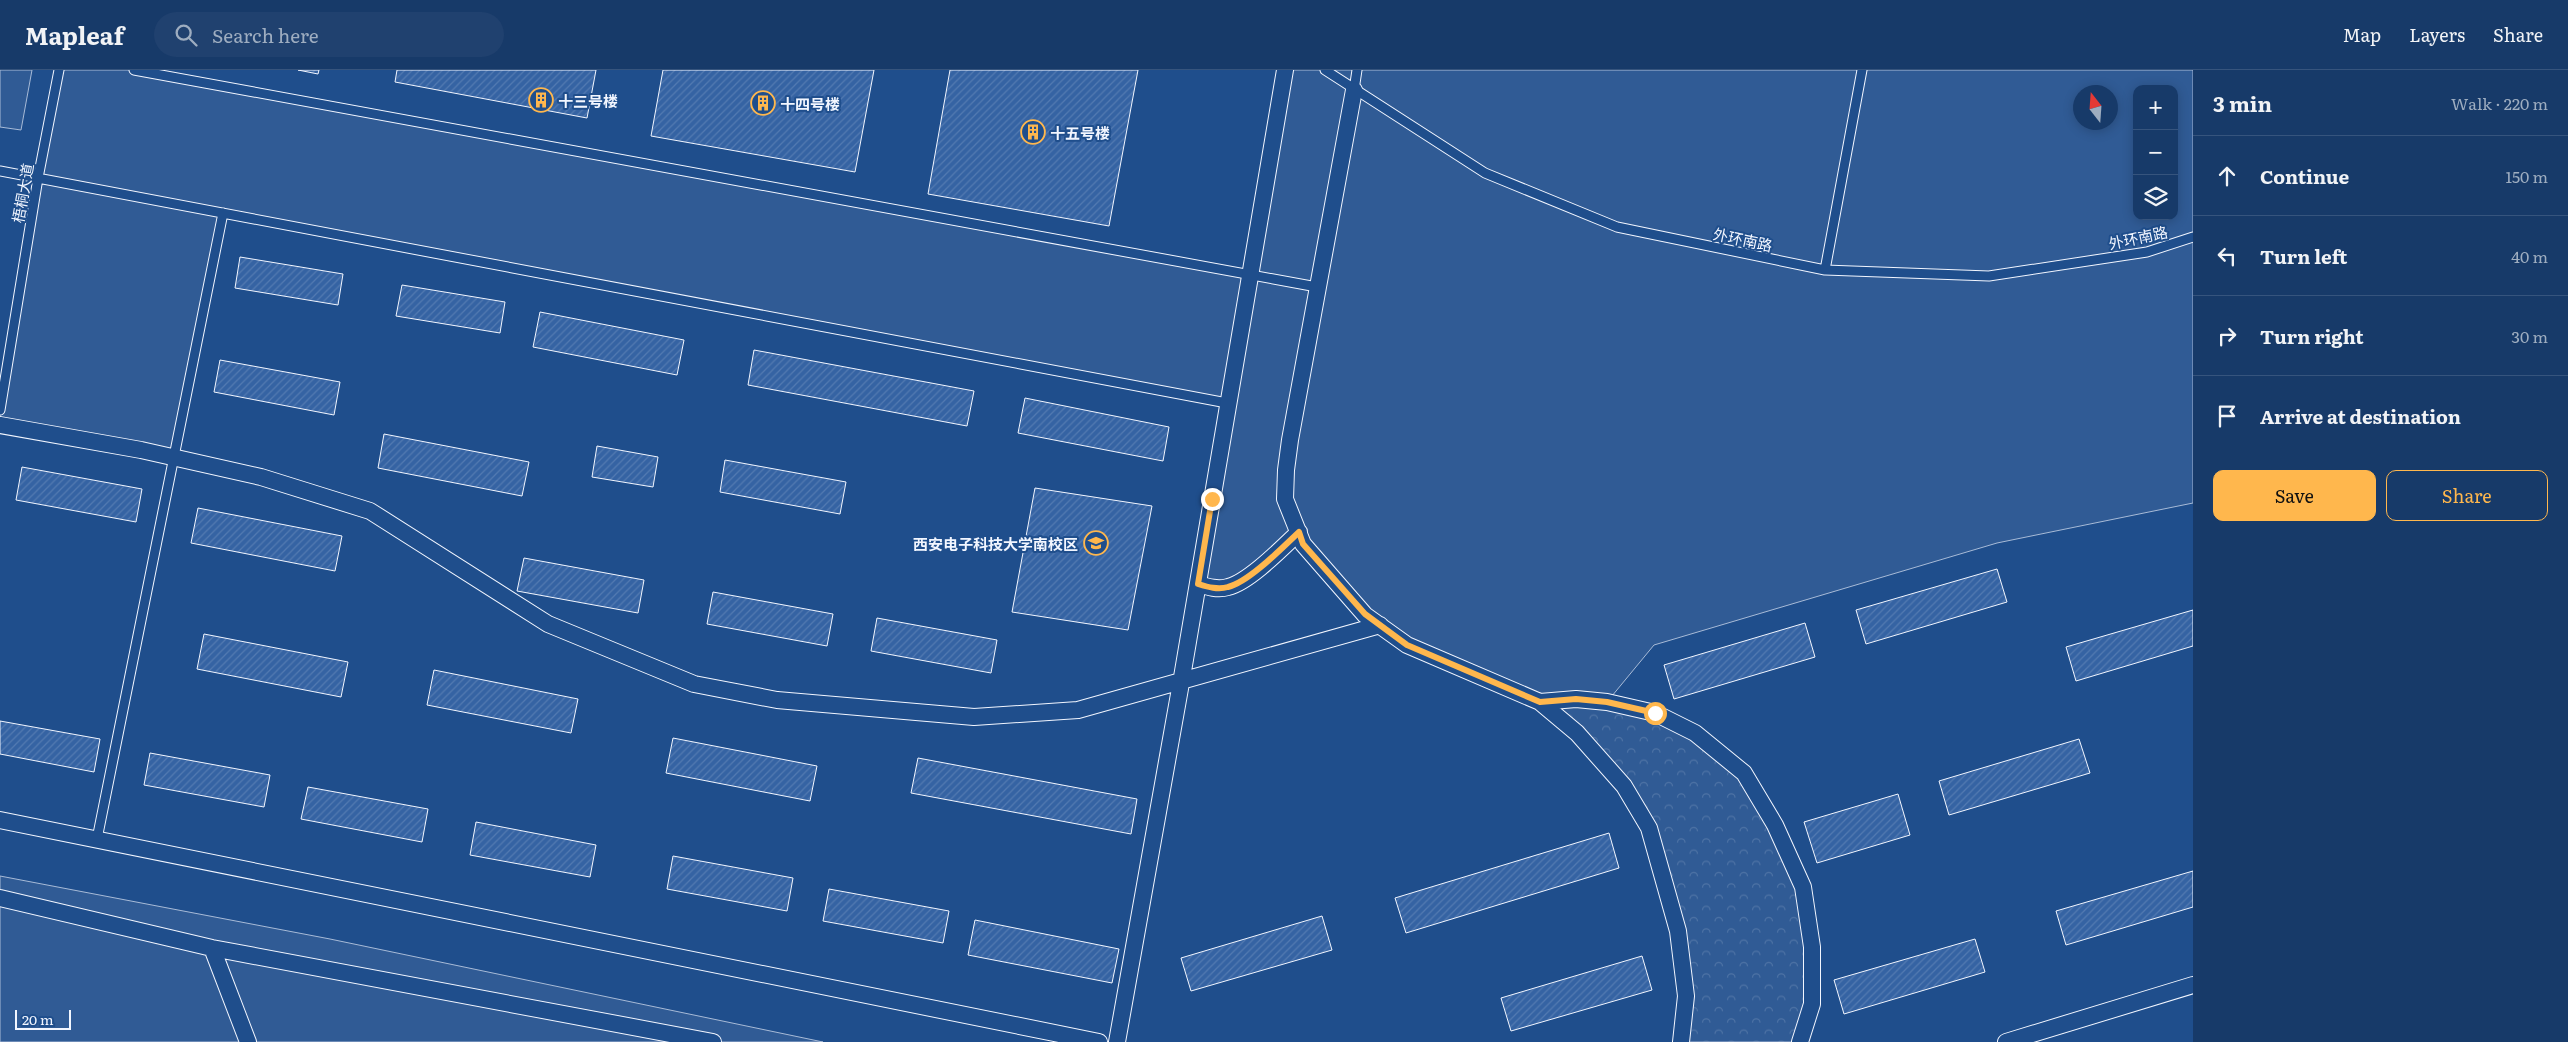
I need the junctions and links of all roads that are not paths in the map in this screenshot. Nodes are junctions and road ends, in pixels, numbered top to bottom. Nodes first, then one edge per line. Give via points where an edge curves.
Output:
1 (59, 70) edge
2 (134, 70) edge
3 (1285, 70) edge
4 (1324, 70) edge
5 (1357, 70) edge
6 (1862, 70) edge
7 (1354, 90) junction
8 (0, 171) edge
9 (38, 178) junction
10 (223, 213) junction
11 (2193, 238) edge
12 (1825, 270) junction
13 (1251, 274) junction
14 (1317, 287) junction
15 (1227, 404) junction
16 (0, 410) edge
17 (0, 425) edge
18 (174, 457) junction
19 (1299, 532) junction
20 (1198, 584) junction
21 (1380, 625) junction
22 (1181, 682) junction
23 (1540, 702) junction
24 (0, 820) edge
25 (97, 839) junction
26 (0, 898) edge
27 (212, 948) junction
28 (2193, 985) edge
29 (248, 1042) edge
30 (713, 1042) edge
31 (1099, 1042) edge
32 (1117, 1042) edge
33 (1681, 1042) edge
34 (1800, 1042) edge
35 (2006, 1042) edge

1 - 9 lane, 梧桐大道
2 - 13 lane
3 - 13 street
4 - 7 lane, 外环南路
5 - 7 lane
6 - 12 lane
7 - 12 lane, 外环南路 via 1485,173 1617,226
7 - 14 street
8 - 9 lane
9 - 10 lane
9 - 16 lane, 梧桐大道
10 - 15 lane
10 - 18 lane
11 - 12 lane, 外环南路 via 2147,252 1989,276
13 - 14 lane
13 - 15 street
14 - 19 street via 1286,470 1285,499
15 - 20 street
17 - 18 street
18 - 22 street via 261,477 370,511 548,624 694,684 777,700 974,717 1078,710
18 - 25 lane
19 - 20 street via 1276,554 1229,587
19 - 21 street via 1303,544 1333,579 1365,614
20 - 22 street
21 - 22 street
21 - 23 street via 1407,645
22 - 32 street
23 - 33 street via 1577,733 1624,786 1649,828 1678,931 1686,996
23 - 34 street via 1576,699 1655,713 1696,733 1744,773 1775,825 1802,887 1812,947 1812,1004
24 - 25 street
25 - 31 street
26 - 27 street
27 - 29 street
27 - 30 street
28 - 35 street

